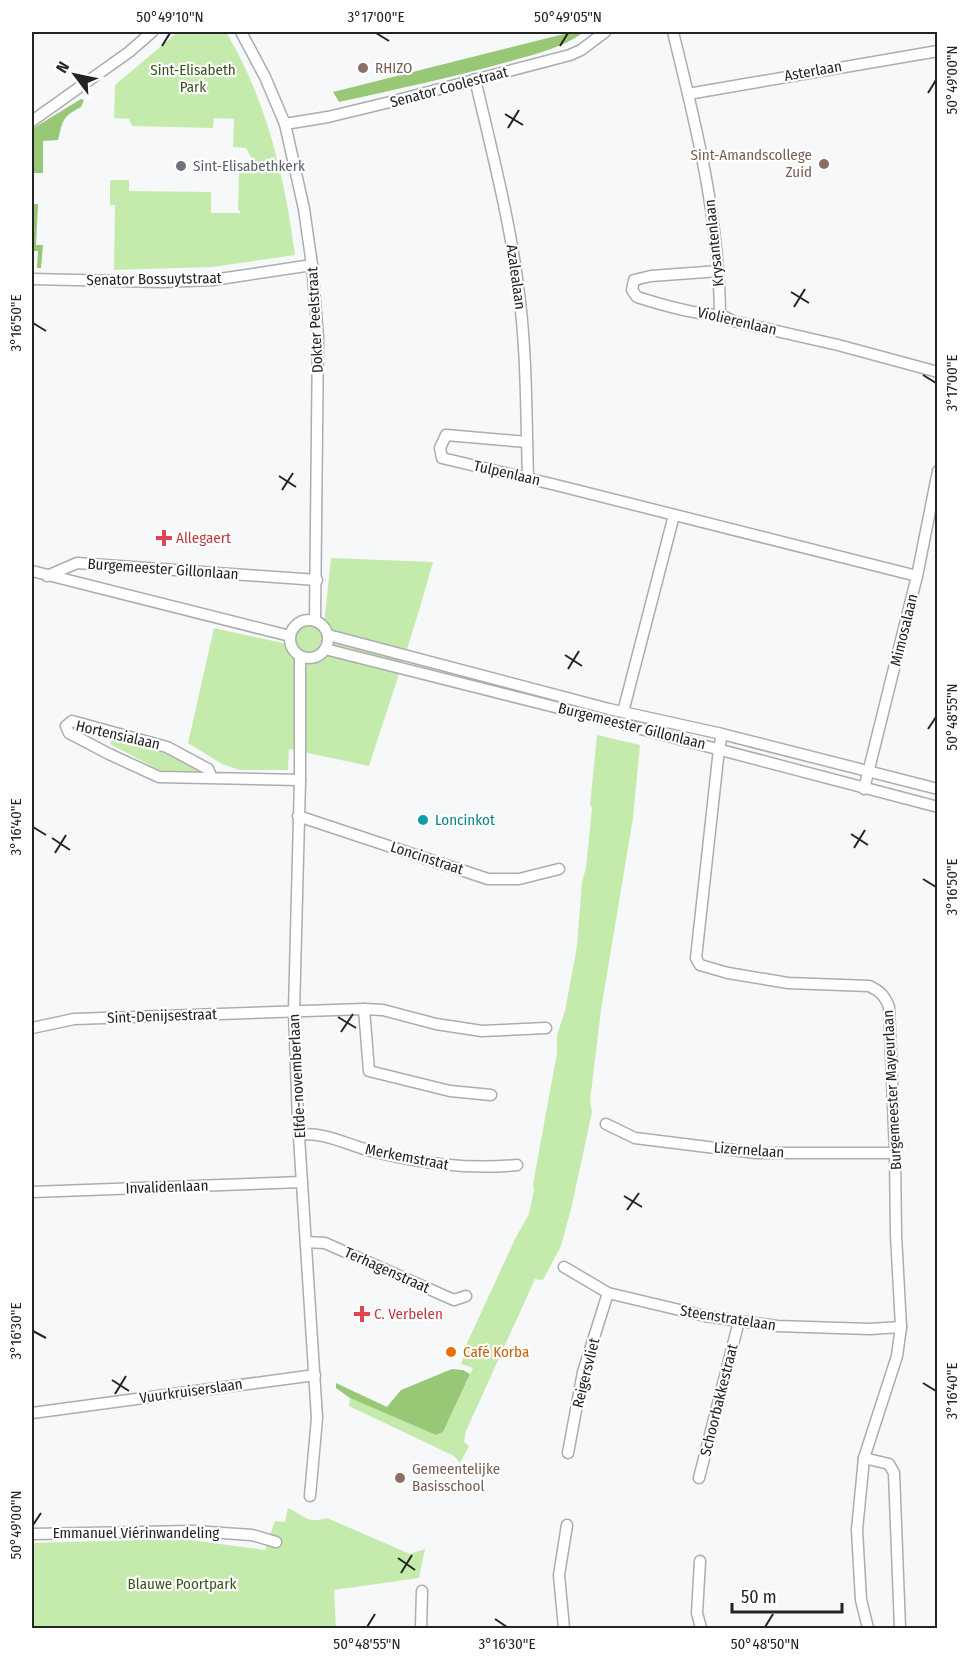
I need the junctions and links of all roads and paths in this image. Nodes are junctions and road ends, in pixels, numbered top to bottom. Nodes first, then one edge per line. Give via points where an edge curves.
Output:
1 (152, 32) edge
2 (241, 32) edge
3 (605, 32) edge
4 (673, 32) edge
5 (938, 51) edge
6 (475, 79) junction
7 (688, 94) junction
8 (32, 121) edge
9 (285, 124) junction
10 (312, 265) junction
11 (720, 271) junction
12 (32, 279) edge
13 (720, 314) junction
14 (938, 372) edge
15 (527, 442) junction
16 (938, 471) edge
17 (528, 478) junction
18 (674, 514) junction
19 (32, 572) edge
20 (47, 576) junction
21 (917, 576) junction
22 (317, 580) junction
23 (315, 620) junction
24 (328, 635) junction
25 (290, 636) junction
26 (326, 649) junction
27 (300, 656) junction
28 (623, 712) junction
29 (723, 734) junction
30 (719, 749) junction
31 (868, 771) junction
32 (212, 778) junction
33 (300, 780) junction
34 (864, 789) junction
35 (938, 789) edge
36 (938, 807) edge
37 (298, 816) junction
38 (559, 869) dead end
39 (364, 1009) junction
40 (294, 1011) junction
41 (32, 1028) edge
42 (546, 1029) dead end
43 (491, 1095) dead end
44 (606, 1124) dead end
45 (299, 1134) junction
46 (895, 1153) junction
47 (517, 1165) dead end
48 (302, 1182) junction
49 (32, 1192) edge
50 (306, 1242) junction
51 (564, 1267) dead end
52 (608, 1293) junction
53 (466, 1296) dead end
54 (739, 1322) junction
55 (901, 1327) junction
56 (315, 1375) junction
57 (32, 1413) edge
58 (568, 1453) dead end
59 (864, 1458) junction
60 (699, 1478) dead end
61 (310, 1496) dead end
62 (567, 1525) dead end
63 (32, 1534) edge
64 (276, 1542) dead end
65 (700, 1561) dead end
66 (422, 1591) dead end
67 (421, 1629) edge
68 (564, 1629) edge
69 (700, 1629) edge
70 (868, 1629) edge
71 (900, 1629) edge

1 - 8 street
2 - 9 street, Dokter Peelstraat
3 - 6 street, Senator Coolestraat via 570,55
4 - 7 street, Krysantenlaan
5 - 7 street, Asterlaan
6 - 9 street, Senator Coolestraat via 380,105
6 - 15 street, Azalealaan via 505,204 519,288
7 - 11 street, Krysantenlaan via 705,165
9 - 10 street, Dokter Peelstraat
10 - 12 street, Senator Bossuytstraat via 213,280
10 - 22 street, Dokter Peelstraat via 318,337
11 - 13 street, Krysantenlaan
11 - 13 street, Violierenlaan via 651,276 634,280 632,290 637,297 647,300
13 - 14 street, Violierenlaan via 733,321
15 - 17 street, Azalealaan
15 - 17 street, Tulpenlaan via 446,435 440,448 442,458
16 - 21 street, Mimosalaan
17 - 18 street, Tulpenlaan
18 - 21 street, Tulpenlaan
18 - 28 street
19 - 20 street, Burgemeester Gillonlaan
20 - 22 street, Burgemeester Gillonlaan via 77,563
20 - 25 street, Burgemeester Gillonlaan
21 - 31 street, Mimosalaan
22 - 23 street, Dokter Peelstraat
23 - 24 street
23 - 25 street via 299,622
24 - 26 street
24 - 28 street, Burgemeester Gillonlaan
25 - 27 street via 292,647
26 - 27 street, Burgemeester Gillonlaan via 315,657
26 - 30 street, Burgemeester Gillonlaan
27 - 33 street, Elfde-novemberlaan
28 - 29 street, Burgemeester Gillonlaan
29 - 30 street, Burgemeester Mayeurlaan
29 - 31 street, Burgemeester Gillonlaan
30 - 34 street, Burgemeester Gillonlaan
30 - 46 street, Burgemeester Mayeurlaan via 696,958 700,965 788,983 868,986 879,990 889,1007
31 - 34 street, Mimosalaan
31 - 35 street, Burgemeester Gillonlaan
32 - 32 street, Hortensialaan via 159,777 69,733 66,726 72,721 167,747 208,769
32 - 33 street, Hortensialaan
33 - 37 street, Elfde-novemberlaan
34 - 36 street, Burgemeester Gillonlaan
37 - 38 street, Loncinstraat via 488,879 519,879
37 - 40 street, Elfde-novemberlaan
39 - 40 street, Sint-Denijsestraat
39 - 42 street, Sint-Denijsestraat via 482,1031
39 - 43 street via 369,1071 450,1091
40 - 41 street, Sint-Denijsestraat via 74,1019
40 - 45 street, Elfde-novemberlaan
44 - 46 street, Lizernelaan via 634,1138 756,1153
45 - 47 street, Merkemstraat via 310,1133 442,1166
45 - 48 street, Elfde-novemberlaan
46 - 55 street, Burgemeester Mayeurlaan
48 - 49 street, Invalidenlaan
48 - 50 street, Elfde-novemberlaan
50 - 53 street, Terhagenstraat via 325,1243 454,1300
50 - 56 street, Elfde-novemberlaan
51 - 52 street, Steenstratelaan
52 - 54 street, Steenstratelaan
52 - 58 street, Reigersvliet via 584,1372
54 - 55 street, Steenstratelaan
54 - 60 street, Schoorbakkestraat
55 - 59 street, Burgemeester Mayeurlaan via 897,1356
56 - 57 street, Vuurkruiserslaan
56 - 61 street, Elfde-novemberlaan via 317,1418
59 - 70 street, Burgemeester Mayeurlaan via 857,1530 861,1600
59 - 71 street via 889,1464 894,1473
62 - 68 street via 559,1575
63 - 64 street, Emmanuel Viérinwandeling via 193,1531 252,1535
65 - 69 street
66 - 67 street

